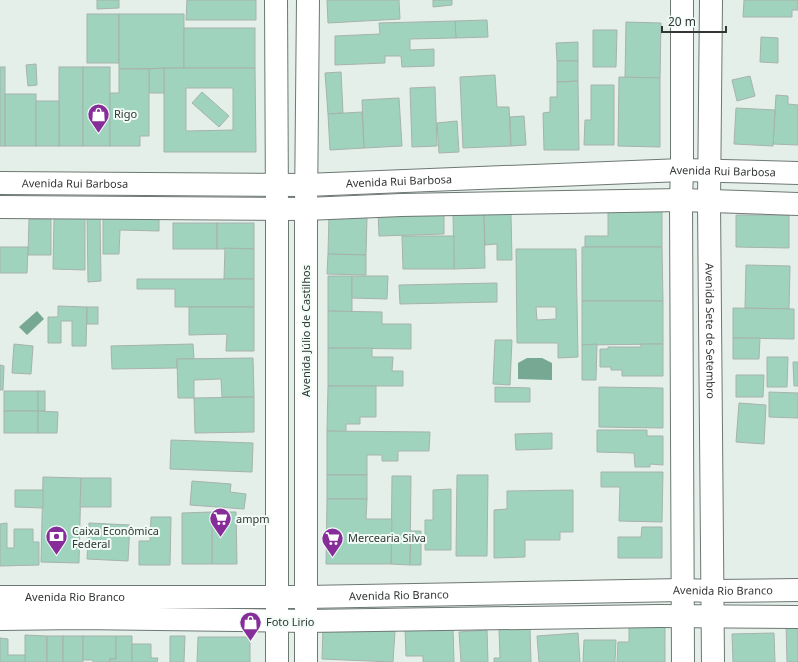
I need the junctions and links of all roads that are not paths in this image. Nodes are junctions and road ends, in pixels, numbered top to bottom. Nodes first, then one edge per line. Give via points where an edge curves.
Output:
1 (276, 0) edge
2 (308, 0) edge
3 (682, 0) edge
4 (711, 0) edge
5 (682, 170) junction
6 (710, 171) junction
7 (798, 173) edge
8 (401, 181) junction
9 (0, 183) edge
10 (82, 184) junction
11 (277, 184) junction
12 (306, 185) junction
13 (681, 200) junction
14 (709, 202) junction
15 (798, 204) edge
16 (401, 205) junction
17 (0, 207) edge
18 (81, 208) junction
19 (277, 209) junction
20 (306, 209) junction
21 (306, 304) junction
22 (277, 305) junction
23 (306, 492) junction
24 (277, 493) junction
25 (682, 590) junction
26 (798, 590) edge
27 (713, 592) junction
28 (80, 596) junction
29 (277, 596) junction
30 (0, 597) edge
31 (306, 597) junction
32 (683, 616) junction
33 (712, 617) junction
34 (798, 617) edge
35 (79, 618) junction
36 (0, 619) edge
37 (277, 620) junction
38 (306, 621) junction
39 (277, 662) edge
40 (306, 662) edge
41 (683, 662) edge
42 (713, 662) edge

1 - 11 street
2 - 12 street, Avenida Júlio de Castilhos
3 - 5 street
4 - 6 street, Avenida Sete de Setembro
5 - 6 street, Avenida Rui Barbosa
5 - 8 street, Avenida Rui Barbosa
5 - 13 street
6 - 7 street, Avenida Rui Barbosa
6 - 14 street, Avenida Sete de Setembro
8 - 12 street, Avenida Rui Barbosa
8 - 16 street
9 - 10 street, Avenida Rui Barbosa
10 - 11 street, Avenida Rui Barbosa
10 - 18 street
11 - 12 street, Avenida Rui Barbosa
11 - 19 street
12 - 20 street, Avenida Júlio de Castilhos
13 - 14 street, Avenida Rui Barbosa
13 - 16 street, Avenida Rui Barbosa
13 - 25 street
14 - 15 street, Avenida Rui Barbosa
14 - 27 street, Avenida Sete de Setembro
16 - 20 street, Avenida Rui Barbosa
17 - 18 street, Avenida Rui Barbosa
18 - 19 street, Avenida Rui Barbosa
19 - 20 street, Avenida Rui Barbosa
19 - 22 street
20 - 21 street, Avenida Júlio de Castilhos
21 - 22 street
21 - 23 street, Avenida Júlio de Castilhos
22 - 24 street
23 - 24 street
23 - 31 street, Avenida Júlio de Castilhos
24 - 29 street
25 - 27 street, Avenida Rio Branco
25 - 31 street, Avenida Rio Branco
25 - 32 street
26 - 27 street, Avenida Rio Branco
27 - 33 street, Avenida Sete de Setembro
28 - 29 street, Avenida Rio Branco
28 - 30 street, Avenida Rio Branco
28 - 35 street
29 - 31 street, Avenida Rio Branco
29 - 37 street
31 - 38 street, Avenida Júlio de Castilhos
32 - 33 street, Avenida Rio Branco
32 - 38 street, Avenida Rio Branco
32 - 41 street
33 - 34 street, Avenida Rio Branco
33 - 42 street, Avenida Sete de Setembro
35 - 36 street, Avenida Rio Branco
35 - 37 street, Avenida Rio Branco
37 - 38 street, Avenida Rio Branco
37 - 39 street
38 - 40 street, Avenida Júlio de Castilhos

